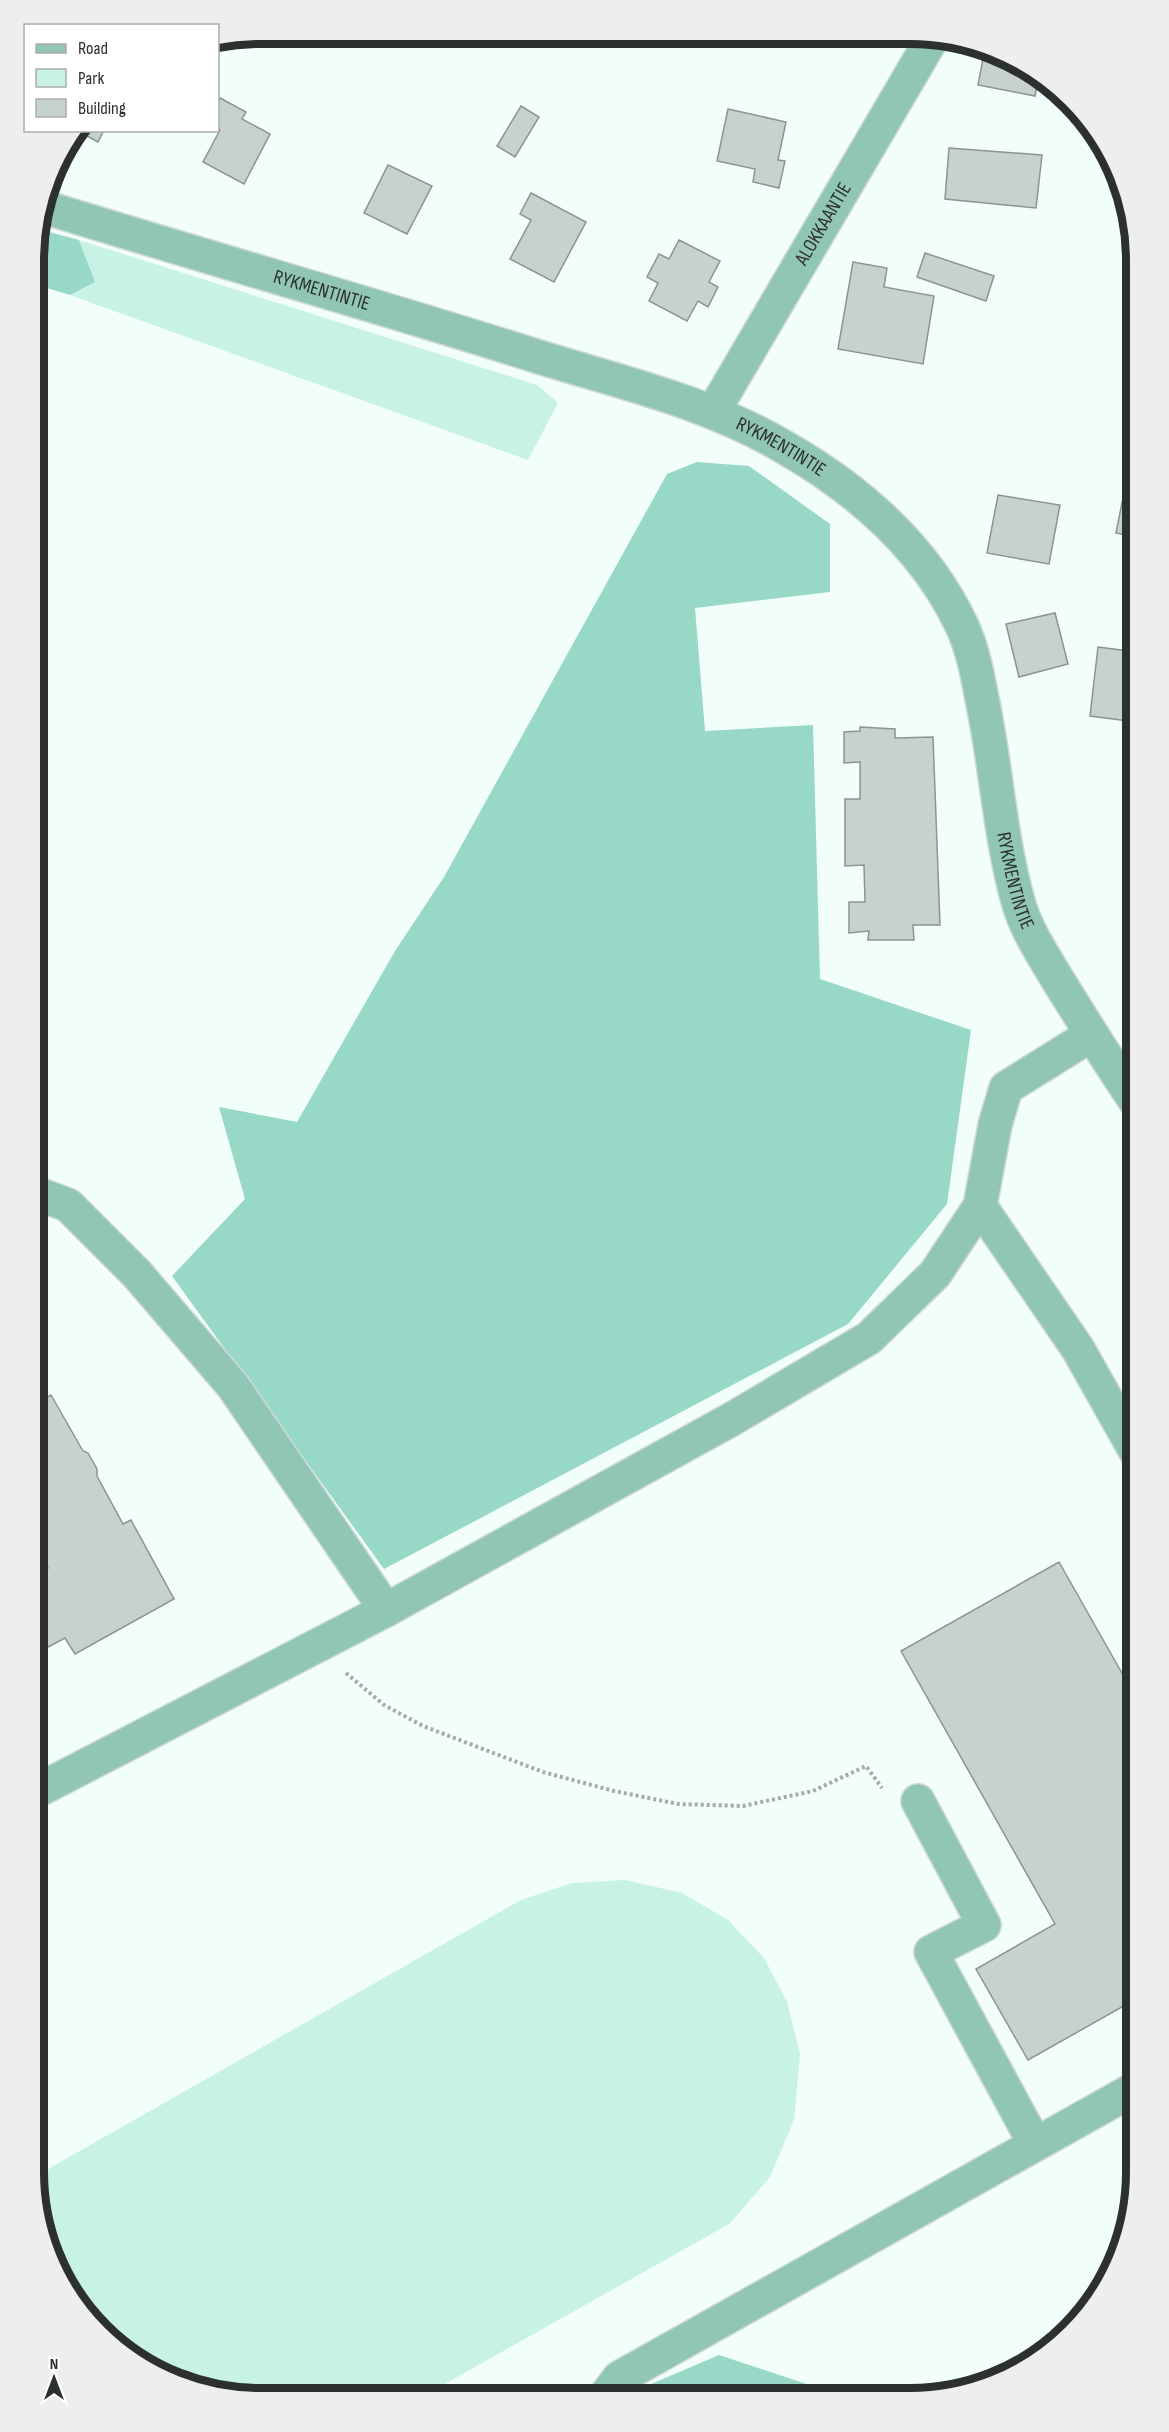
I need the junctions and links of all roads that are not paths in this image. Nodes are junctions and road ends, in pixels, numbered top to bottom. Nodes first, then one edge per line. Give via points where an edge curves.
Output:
1 (929, 44) edge
2 (50, 209) edge
3 (713, 411) junction
4 (1091, 1035) junction
5 (1126, 1087) edge
6 (44, 1196) edge
7 (980, 1206) junction
8 (1126, 1434) edge
9 (386, 1610) junction
10 (44, 1786) edge
11 (918, 1801) road end
12 (1126, 2094) edge
13 (1035, 2144) junction
14 (612, 2388) edge

1 - 3 street, ALOKKAANTIE
2 - 3 street, RYKMENTINTIE
3 - 4 street, RYKMENTINTIE via 781,445 860,497 895,528 944,591 964,630 977,671 1019,907
4 - 5 street, RYKMENTINTIE
4 - 7 street via 1006,1088
6 - 9 street via 68,1205 137,1274 233,1386
7 - 8 street via 1078,1349
7 - 9 street via 935,1274 869,1338 732,1419
9 - 10 street
11 - 13 street via 984,1924 931,1952
12 - 13 street
13 - 14 street via 619,2378

